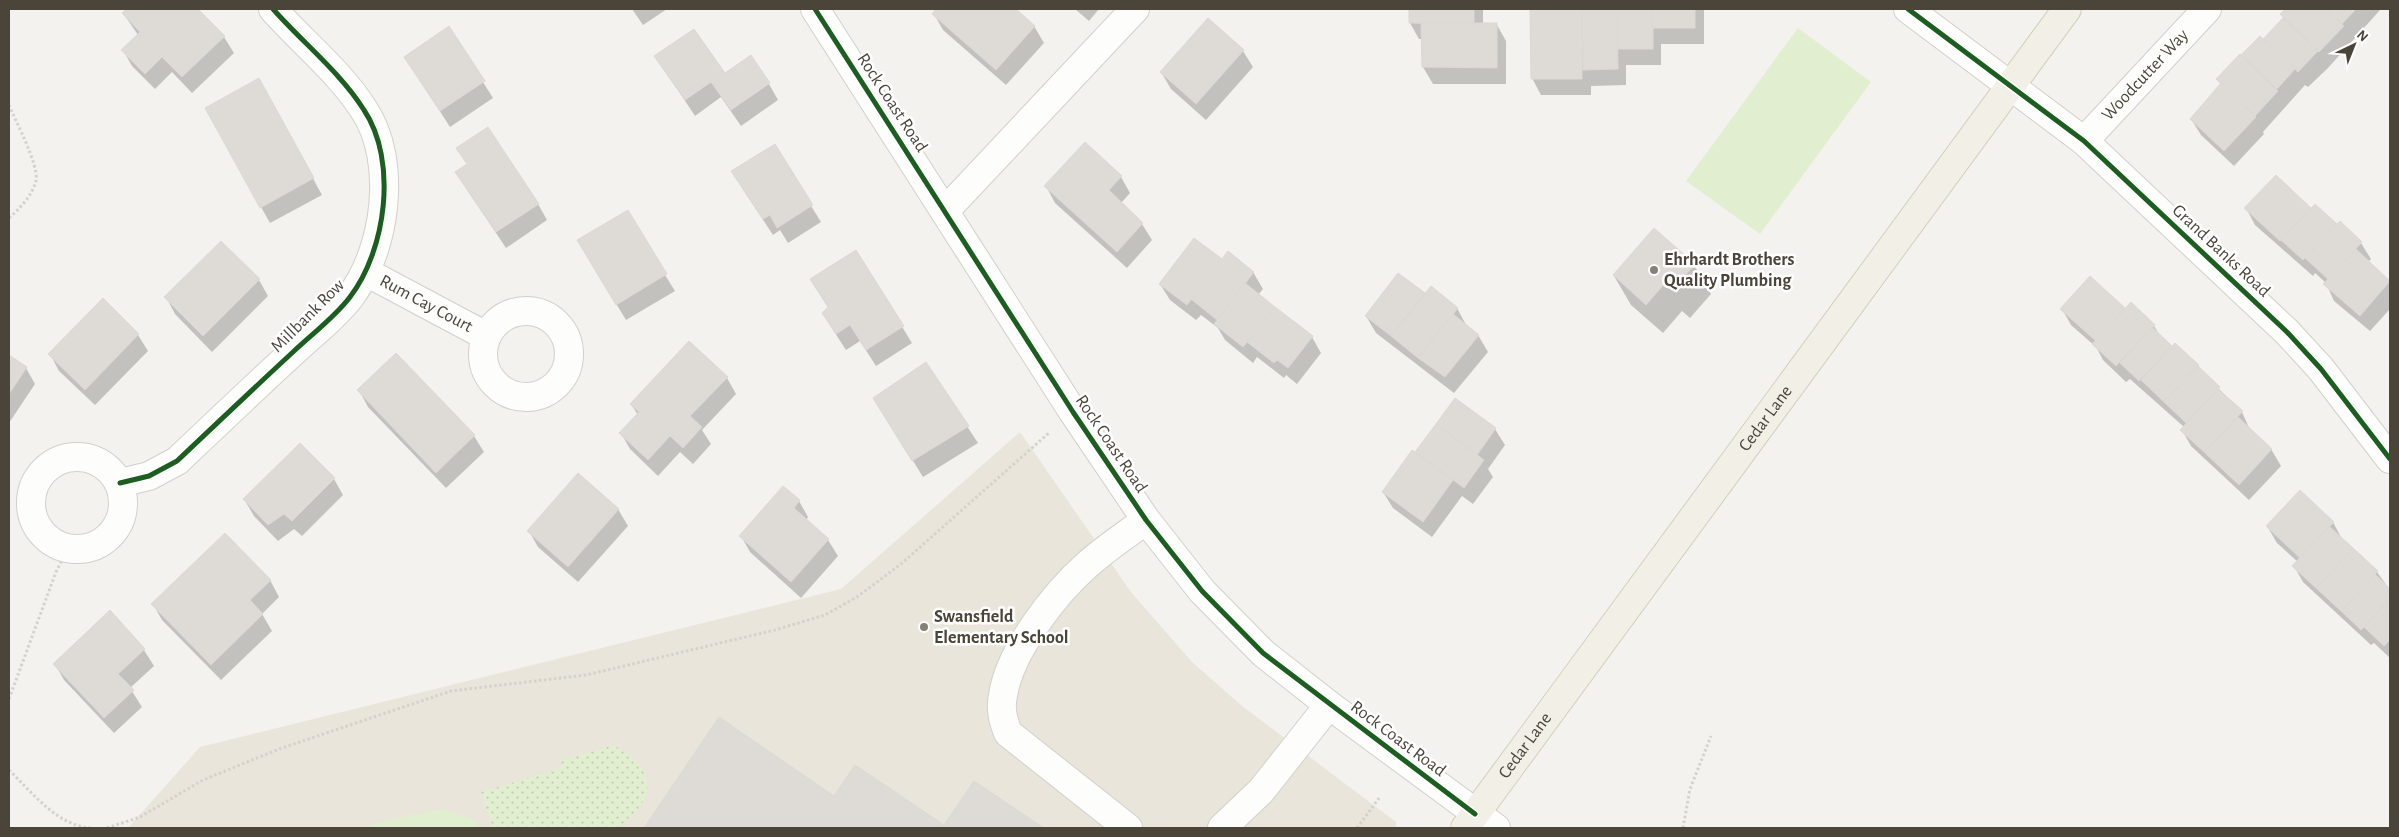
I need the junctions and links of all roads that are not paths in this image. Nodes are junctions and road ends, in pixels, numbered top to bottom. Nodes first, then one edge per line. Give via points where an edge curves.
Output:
1 (273, 9) edge
2 (815, 9) edge
3 (1135, 9) edge
4 (1908, 9) edge
5 (2066, 9) edge
6 (2207, 9) edge
7 (2011, 84) junction
8 (2084, 141) junction
9 (945, 211) junction
10 (366, 272) junction
11 (486, 336) dead end
12 (2390, 459) edge
13 (120, 483) junction
14 (1146, 520) junction
15 (1329, 705) junction
16 (1478, 823) edge
17 (1128, 828) edge
18 (1222, 828) edge

1 - 10 street, Millbank Row via 348,88 365,110 376,134 383,168 384,201 378,238
2 - 9 street, Rock Coast Road
3 - 9 street
4 - 7 street, Grand Banks Road
5 - 7 main road, Cedar Lane
6 - 8 street, Woodcutter Way
7 - 8 street, Grand Banks Road
7 - 16 main road, Cedar Lane
8 - 12 street, Grand Banks Road via 2287,332 2321,369
9 - 14 street, Rock Coast Road
10 - 11 street, Rum Cay Court
10 - 13 street, Millbank Row via 350,297 177,461 150,476
13 - 13 street via 110,469 96,460 79,456 62,459 47,467 36,480 31,497 32,514 40,530 52,542 68,548 85,549 101,543 114,532 122,517 124,500
14 - 15 street, Rock Coast Road via 1209,598 1263,653
14 - 17 street via 1087,565 1058,596 1016,658 1003,695 1002,716 1008,733
15 - 16 street, Rock Coast Road
15 - 18 street via 1261,791

